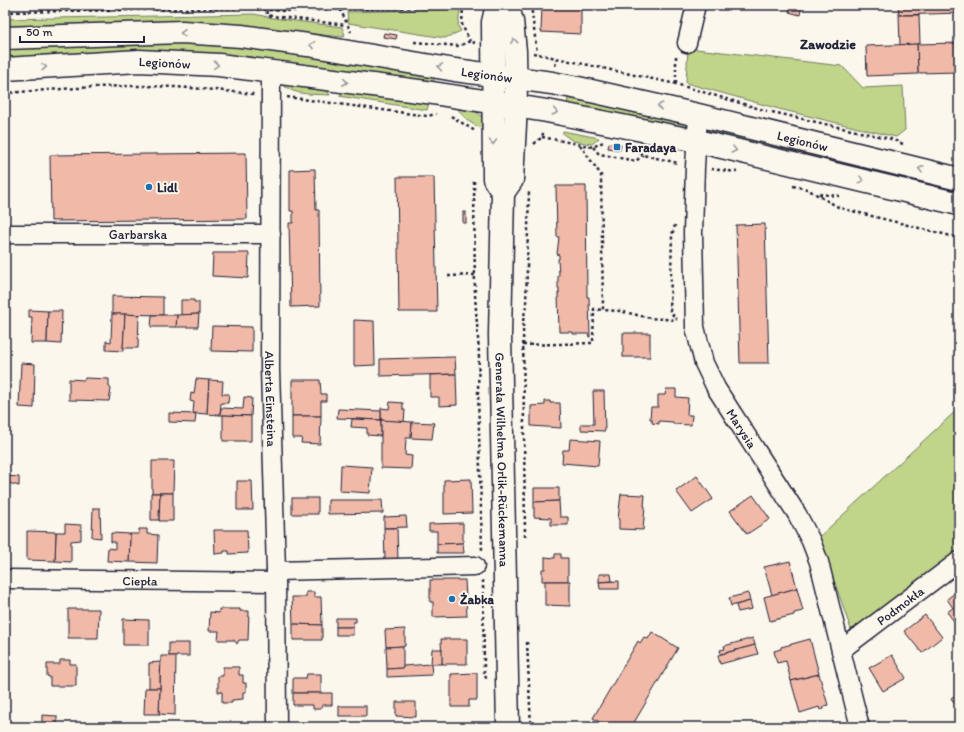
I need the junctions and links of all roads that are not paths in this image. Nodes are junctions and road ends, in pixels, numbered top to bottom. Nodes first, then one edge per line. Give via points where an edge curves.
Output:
1 (497, 5) edge
2 (507, 5) edge
3 (696, 5) edge
4 (5, 38) edge
5 (687, 43) road end
6 (5, 69) edge
7 (271, 72) junction
8 (493, 75) junction
9 (516, 78) junction
10 (493, 103) junction
11 (516, 106) junction
12 (698, 114) junction
13 (697, 141) junction
14 (959, 179) edge
15 (503, 193) junction
16 (959, 204) edge
17 (5, 234) edge
18 (271, 234) junction
19 (959, 561) edge
20 (480, 566) road end
21 (276, 576) junction
22 (5, 579) edge
23 (841, 650) junction
24 (277, 727) edge
25 (508, 727) edge
26 (860, 727) edge

1 - 8 street, Generała Wilhelma Orlik-Rückemanna via 493,22
9 -> 2 street, Generała Wilhelma Orlik-Rückemanna via 512,21
3 - 5 street
8 -> 4 street, Legionów via 241,36 182,32
6 -> 7 street, Legionów via 139,61 219,65
7 -> 10 street, Legionów
7 - 18 street, Alberta Einsteina
8 - 9 street, Legionów
8 - 10 street, Generała Wilhelma Orlik-Rückemanna
9 - 11 street, Generała Wilhelma Orlik-Rückemanna
12 -> 9 street, Legionów via 578,88
10 - 11 street, Legionów
10 -> 15 street, Generała Wilhelma Orlik-Rückemanna via 494,178
11 -> 13 street, Legionów
11 - 15 street, Generała Wilhelma Orlik-Rückemanna via 512,180
12 - 13 street, Marysia
14 -> 12 street, Legionów
13 -> 16 street, Legionów
13 - 23 street, Marysia via 693,233 694,327 704,363 716,388 797,514 811,541 819,562
15 - 25 street, Generała Wilhelma Orlik-Rückemanna via 500,335
17 - 18 street, Garbarska
18 - 21 street, Alberta Einsteina via 270,369
19 - 23 street, Podmokła
20 - 21 street, Ciepła
21 - 22 street, Ciepła
21 - 24 street, Alberta Einsteina
23 - 26 street, Marysia

